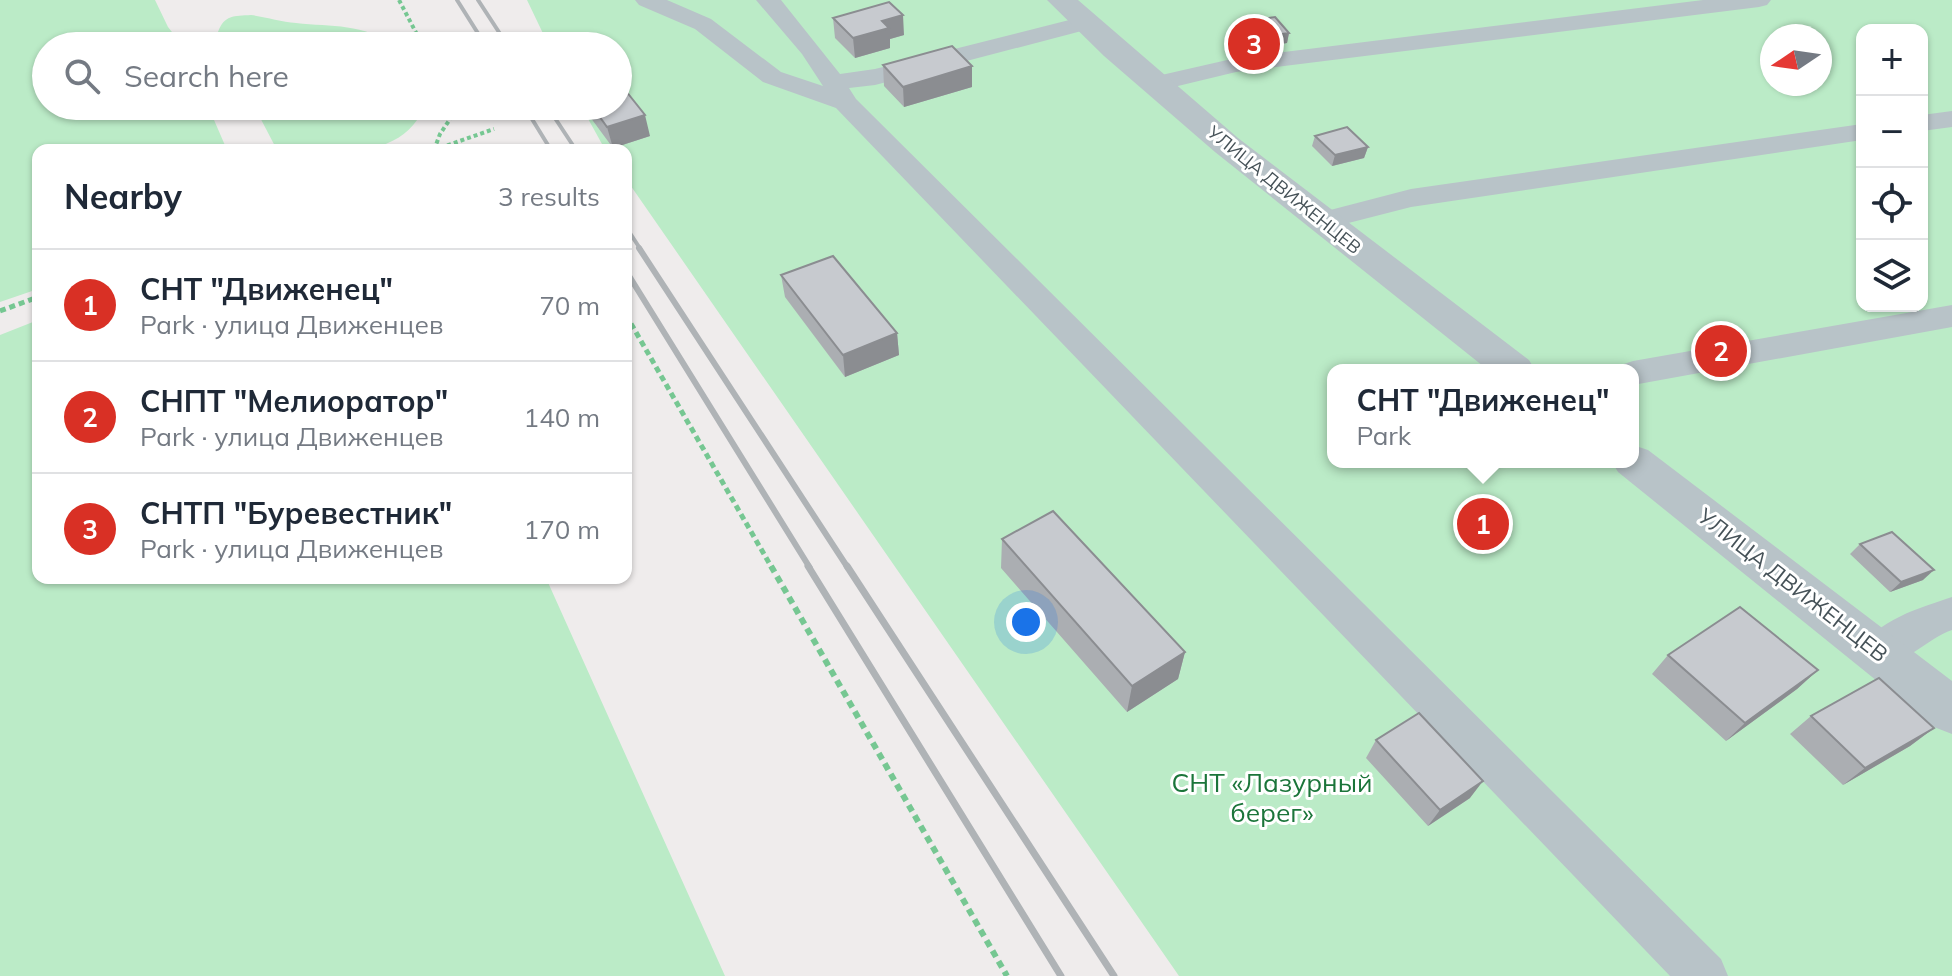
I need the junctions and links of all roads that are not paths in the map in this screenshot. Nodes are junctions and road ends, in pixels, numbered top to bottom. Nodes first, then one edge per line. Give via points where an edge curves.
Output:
1 (647, 0) edge
2 (768, 0) edge
3 (1759, 0) edge
4 (1073, 12) edge
5 (1153, 84) junction
6 (840, 93) junction
7 (1952, 119) edge
8 (1928, 122) edge
9 (1856, 133) edge
10 (1321, 221) junction
11 (1952, 316) edge
12 (1507, 364) edge
13 (1639, 372) edge
14 (1639, 466) edge
15 (1952, 613) edge
16 (1880, 652) junction
17 (1952, 711) edge
18 (1704, 976) edge

1 - 6 street via 696,20 772,77
2 - 6 street via 812,49
3 - 5 street via 1236,65
4 - 5 street, УЛИЦА ДВИЖЕНЦЕВ
4 - 6 street
5 - 10 street, УЛИЦА ДВИЖЕНЦЕВ
6 - 18 street
7 - 8 street
9 - 10 street via 1411,198
10 - 12 street, УЛИЦА ДВИЖЕНЦЕВ
11 - 13 street
14 - 16 street, УЛИЦА ДВИЖЕНЦЕВ
15 - 16 street via 1921,624
16 - 17 street, УЛИЦА ДВИЖЕНЦЕВ

